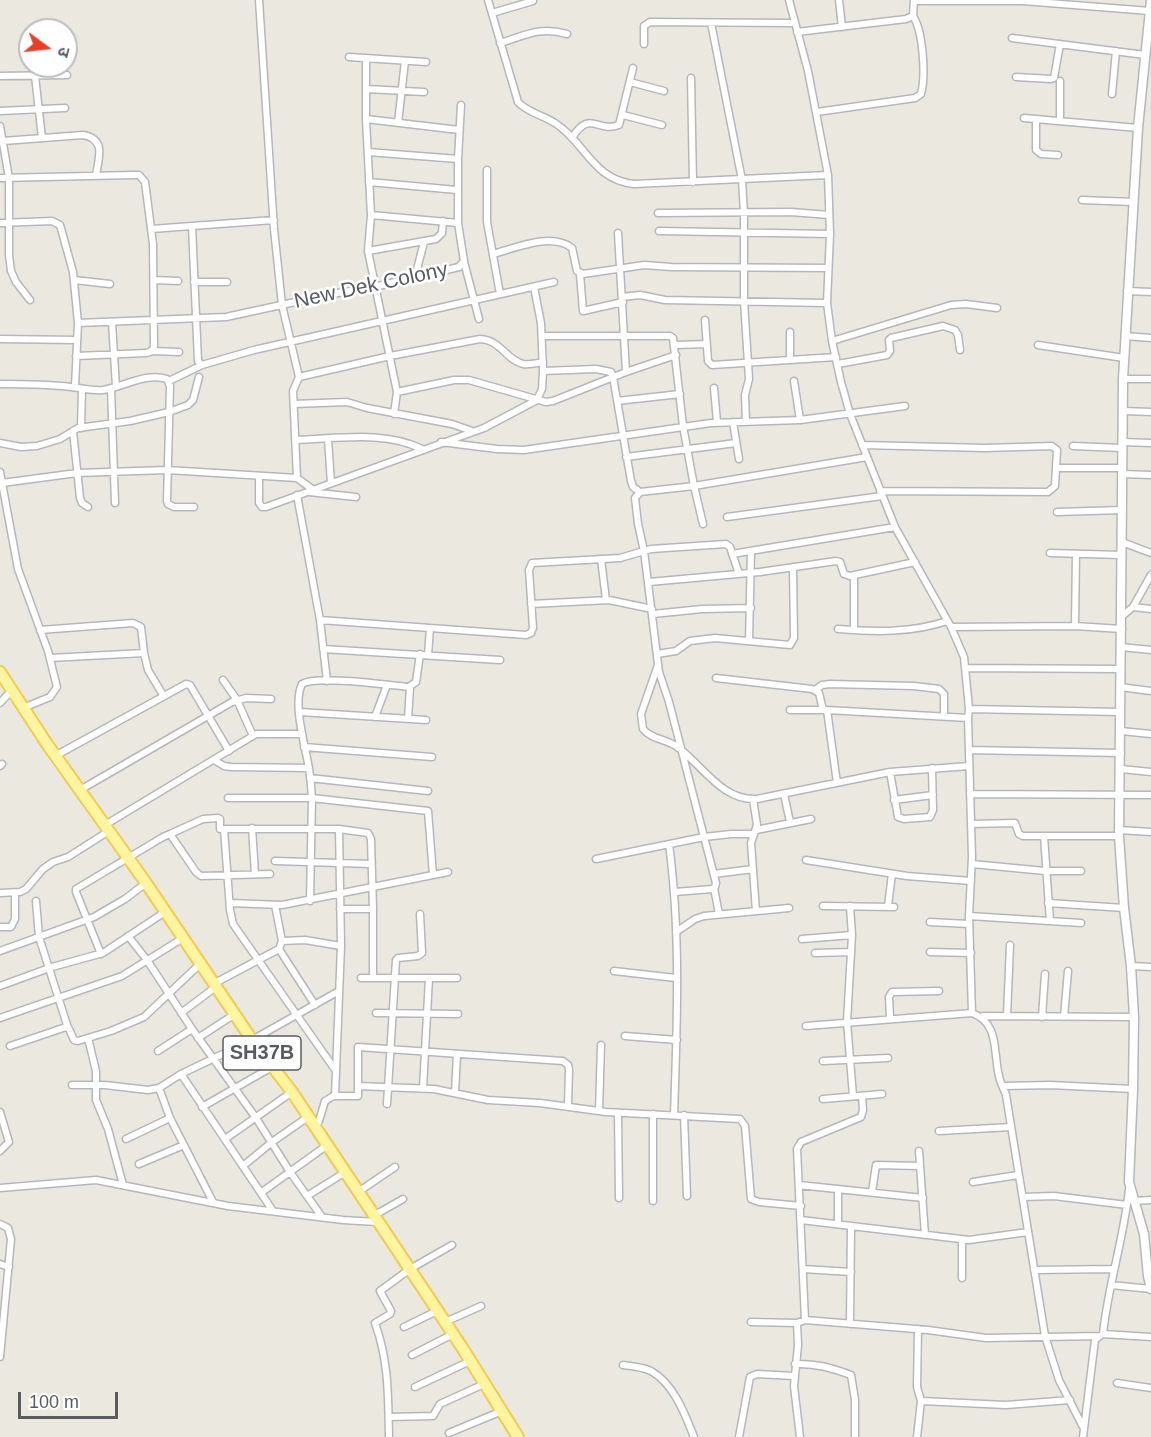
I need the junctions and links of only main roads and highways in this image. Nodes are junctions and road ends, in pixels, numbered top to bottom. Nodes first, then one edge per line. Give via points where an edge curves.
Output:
1 (0, 672) edge
2 (518, 1437) edge

1 - 2 main road, SH37B via 252,1040 292,1092

